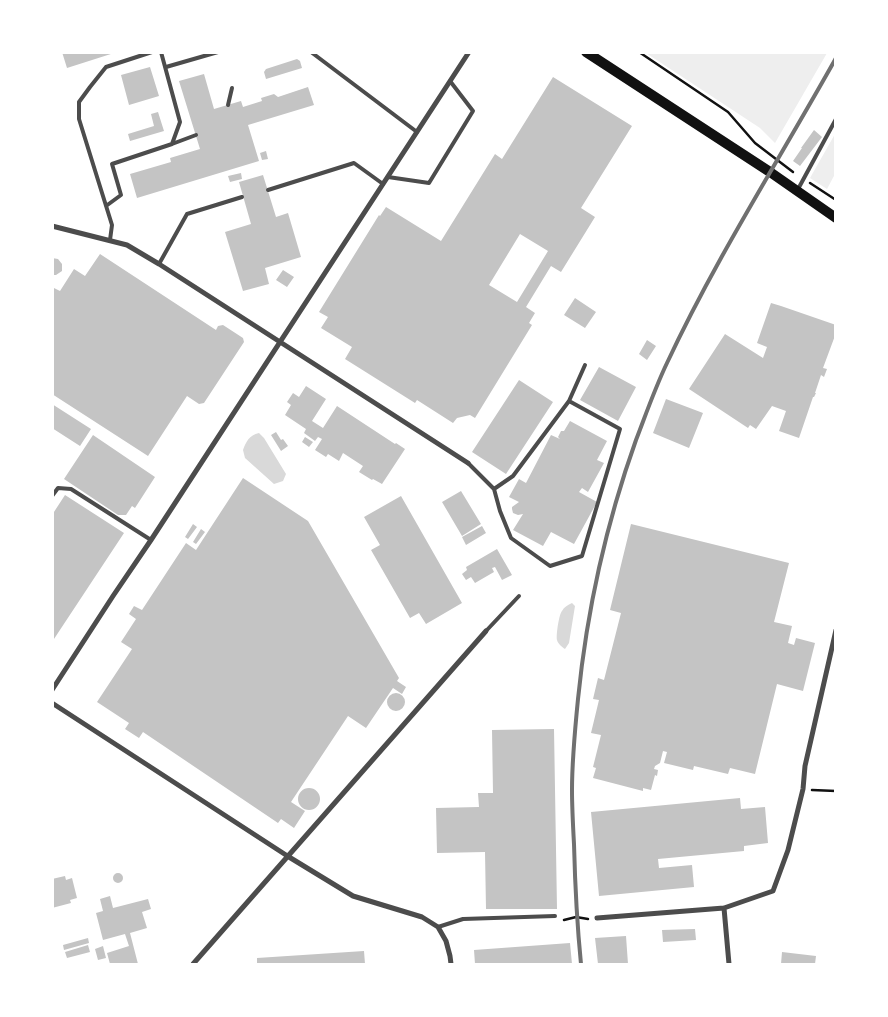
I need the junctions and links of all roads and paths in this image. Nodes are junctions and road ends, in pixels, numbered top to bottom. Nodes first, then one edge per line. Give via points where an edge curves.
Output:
1 (152, 52) edge
2 (161, 52) edge
3 (218, 52) edge
4 (311, 52) edge
5 (469, 52) edge
6 (586, 52) edge
7 (638, 52) edge
8 (166, 67) junction
9 (450, 81) junction
10 (232, 88) dead end
11 (228, 105) dead end
12 (836, 119) edge
13 (417, 132) junction
14 (196, 135) dead end
15 (172, 144) junction
16 (388, 176) junction
17 (804, 179) junction
18 (383, 184) junction
19 (268, 190) dead end
20 (797, 191) junction
21 (242, 197) dead end
22 (836, 200) edge
23 (106, 206) junction
24 (836, 218) edge
25 (52, 226) edge
26 (110, 240) junction
27 (159, 264) junction
28 (280, 342) junction
29 (586, 365) dead end
30 (569, 401) junction
31 (468, 462) joint
32 (494, 489) junction
33 (52, 496) edge
34 (151, 540) junction
35 (519, 596) dead end
36 (836, 630) edge
37 (486, 631) joint
38 (52, 690) edge
39 (52, 703) edge
40 (803, 789) junction
41 (836, 791) edge
42 (289, 857) junction
43 (724, 908) junction
44 (555, 916) joint
45 (596, 918) joint
46 (438, 927) junction
47 (193, 964) edge
48 (451, 964) edge
49 (730, 964) edge

1 - 23 lane via 106,67 79,102 79,119
2 - 8 lane
3 - 8 lane
4 - 13 lane
5 - 9 street
6 - 20 main road
7 - 17 path via 728,112 755,143
8 - 15 lane via 180,122
9 - 13 street
9 - 16 lane via 474,111 429,183
10 - 11 lane
12 - 17 lane
13 - 16 street
14 - 15 lane
15 - 23 lane via 112,164 121,195
16 - 18 street
17 - 20 lane
17 - 22 path
18 - 19 lane via 354,163
18 - 28 street
20 - 24 main road
21 - 27 lane via 187,214
23 - 26 lane via 112,225
25 - 26 street
26 - 27 street via 127,244
27 - 28 street
28 - 31 street
28 - 34 street
29 - 30 lane
30 - 32 lane via 513,476
30 - 32 lane via 620,429 582,556 550,566 511,538
31 - 32 lane
33 - 34 lane via 58,488 71,489
34 - 38 street
35 - 37 lane
36 - 40 street via 805,766
37 - 42 street
39 - 42 street
40 - 41 path
40 - 43 street via 788,850 773,891
42 - 46 street via 353,896 422,917
42 - 47 street
43 - 45 street
43 - 49 street
44 - 45 path via 563,920
44 - 46 lane via 463,919
46 - 48 street via 446,941

